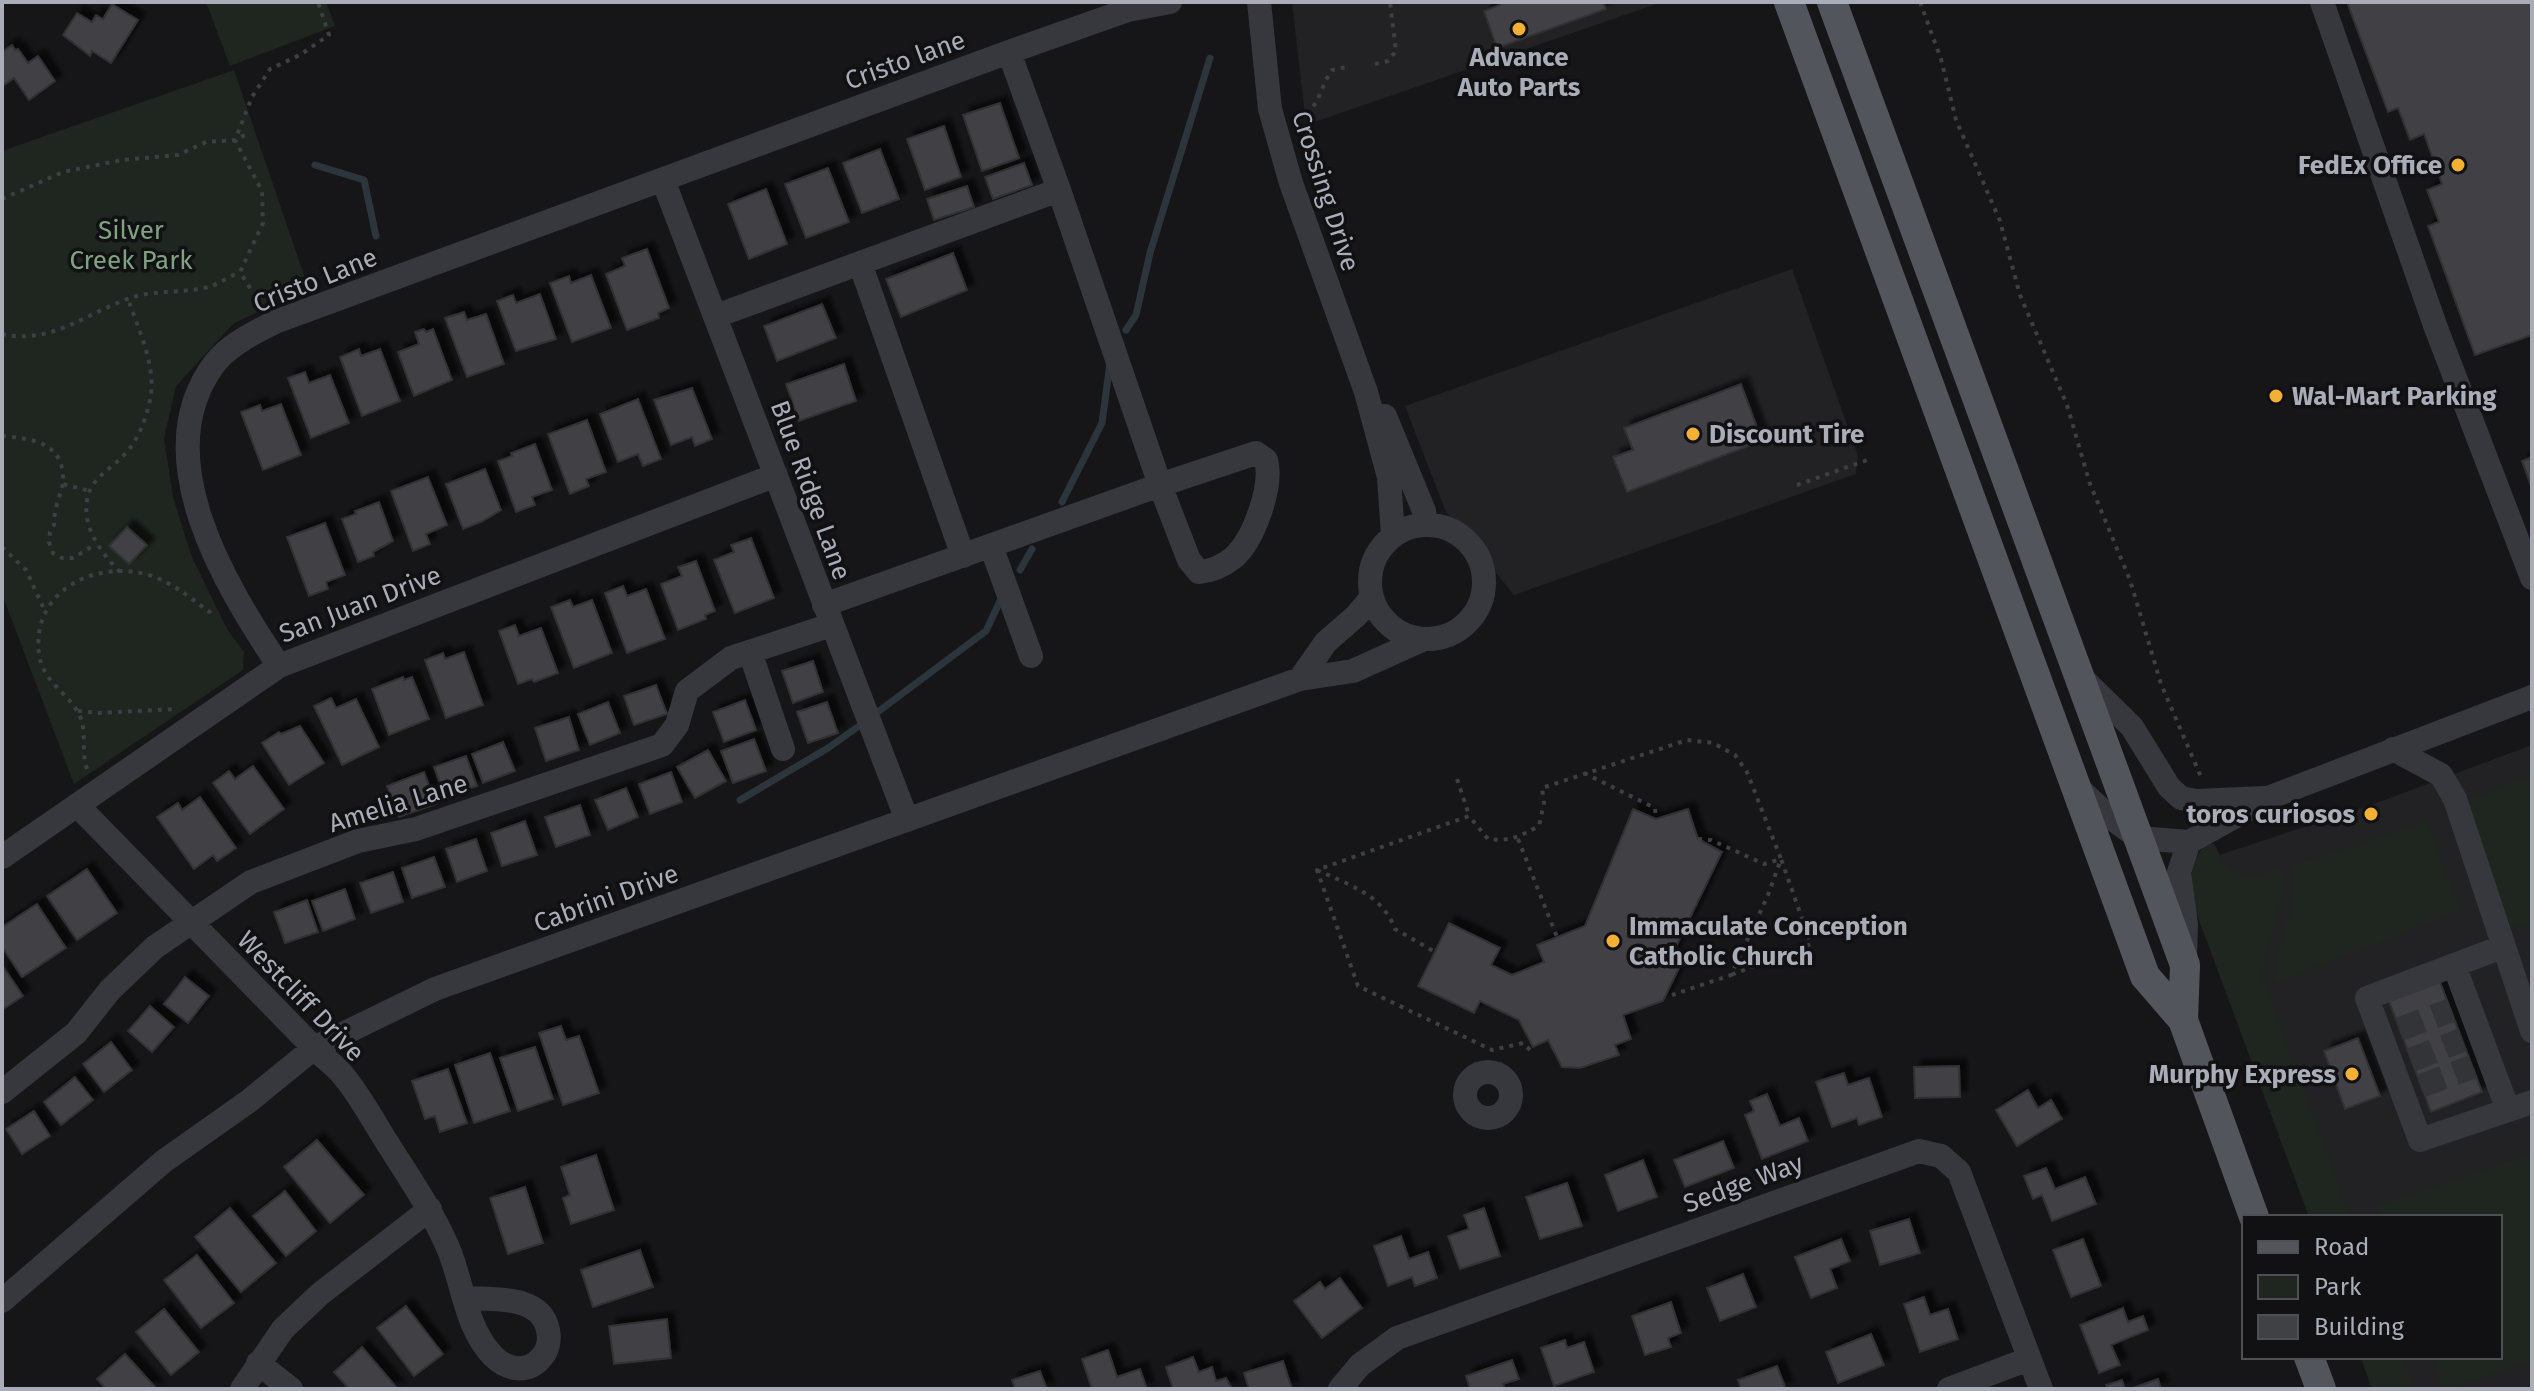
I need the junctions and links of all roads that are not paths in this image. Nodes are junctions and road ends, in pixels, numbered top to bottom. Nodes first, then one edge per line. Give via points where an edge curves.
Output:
1 (1170, 2) edge
2 (1259, 2) edge
3 (1789, 2) edge
4 (1832, 2) edge
5 (2322, 2) edge
6 (1009, 52) junction
7 (663, 180) junction
8 (1059, 190) junction
9 (860, 263) junction
10 (716, 316) junction
11 (1366, 392) junction
12 (776, 475) junction
13 (1160, 485) junction
14 (1426, 525) junction
15 (1393, 536) junction
16 (991, 546) junction
17 (963, 556) junction
18 (2532, 578) edge
19 (1372, 597) junction
20 (828, 615) junction
21 (1424, 639) junction
22 (750, 652) junction
23 (1031, 656) dead end
24 (279, 666) junction
25 (2079, 675) junction
26 (1300, 679) junction
27 (2532, 697) edge
28 (783, 749) dead end
29 (2393, 749) junction
30 (2075, 786) junction
31 (2268, 798) junction
32 (77, 805) junction
33 (907, 820) junction
34 (2139, 838) junction
35 (2189, 842) junction
36 (2, 857) edge
37 (190, 921) junction
38 (2502, 947) junction
39 (2185, 965) junction
40 (2454, 965) junction
41 (2183, 1020) junction
42 (2532, 1031) edge
43 (314, 1048) junction
44 (2, 1092) edge
45 (2532, 1102) edge
46 (2508, 1110) junction
47 (430, 1209) junction
48 (2253, 1215) edge
49 (464, 1298) dead end
50 (2, 1301) edge
51 (2029, 1359) junction
52 (2310, 1359) edge
53 (258, 1363) junction
54 (242, 1389) edge
55 (291, 1389) edge
56 (1340, 1389) edge
57 (1949, 1389) edge
58 (2041, 1389) edge
59 (2321, 1389) edge

1 - 6 street, Cristo lane via 1128,10
2 - 11 street, Crossing Drive via 1270,109
3 - 30 main road
4 - 25 main road
5 - 18 street via 2427,304
6 - 7 street, Cristo lane
6 - 8 street
7 - 10 street, Blue Ridge Lane
7 - 24 street, Cristo Lane via 269,325 216,362 196,396 187,432 187,468 211,545 233,593
8 - 9 street
8 - 13 street
9 - 10 street
9 - 17 street
10 - 12 street, Blue Ridge Lane
11 - 14 street, Crossing Drive via 1384,414
11 - 15 street, Crossing Drive via 1389,477
12 - 20 street, Blue Ridge Lane
12 - 24 street, San Juan Drive
13 - 13 street, Amelia Lane via 1189,560 1199,572 1211,571 1234,558 1252,529 1265,497 1268,468 1256,453
13 - 16 street, Amelia Lane
14 - 15 street
14 - 21 street via 1460,535 1473,547 1485,579 1482,598 1467,623 1442,637
15 - 19 street via 1373,563
16 - 17 street, Amelia Lane
16 - 23 street
17 - 20 street, Amelia Lane
19 - 21 street via 1391,626
19 - 26 street via 1326,642
20 - 22 street, Amelia Lane
20 - 33 street, Blue Ridge Lane
21 - 26 street, Cabrini Drive via 1353,671
22 - 28 street
22 - 37 street, Amelia Lane via 731,658 687,691 677,725 662,745 416,829 358,841 251,882
24 - 32 street, San Juan Drive
25 - 31 street via 2132,727 2181,798
25 - 34 main road
26 - 33 street, Cabrini Drive
27 - 29 street
29 - 31 street
29 - 38 street via 2434,769 2448,784
30 - 34 street
30 - 41 main road via 2145,976
31 - 35 street
32 - 36 street, San Juan Drive
32 - 37 street, Westcliff Drive
33 - 43 street, Cabrini Drive via 435,989
34 - 35 street
34 - 39 main road
35 - 39 street via 2179,872
37 - 43 street, Westcliff Drive
37 - 44 street, Amelia Lane via 110,990 76,1033
38 - 40 street
38 - 42 street
39 - 41 main road
40 - 46 street via 2460,1007 2481,1064
40 - 46 street via 2367,998 2391,1032 2412,1090 2420,1140
41 - 48 main road
43 - 47 street, Westcliff Drive via 342,1074
43 - 50 street, Cabrini Drive via 164,1161
45 - 46 street
47 - 49 street, Westcliff Drive
47 - 53 street via 320,1294 283,1329
51 - 56 street, Sedge Way via 1959,1172 1941,1156 1919,1151 1397,1338 1360,1365
51 - 57 street
51 - 58 street, Sedge Way
52 - 59 main road
53 - 54 street
53 - 55 street

